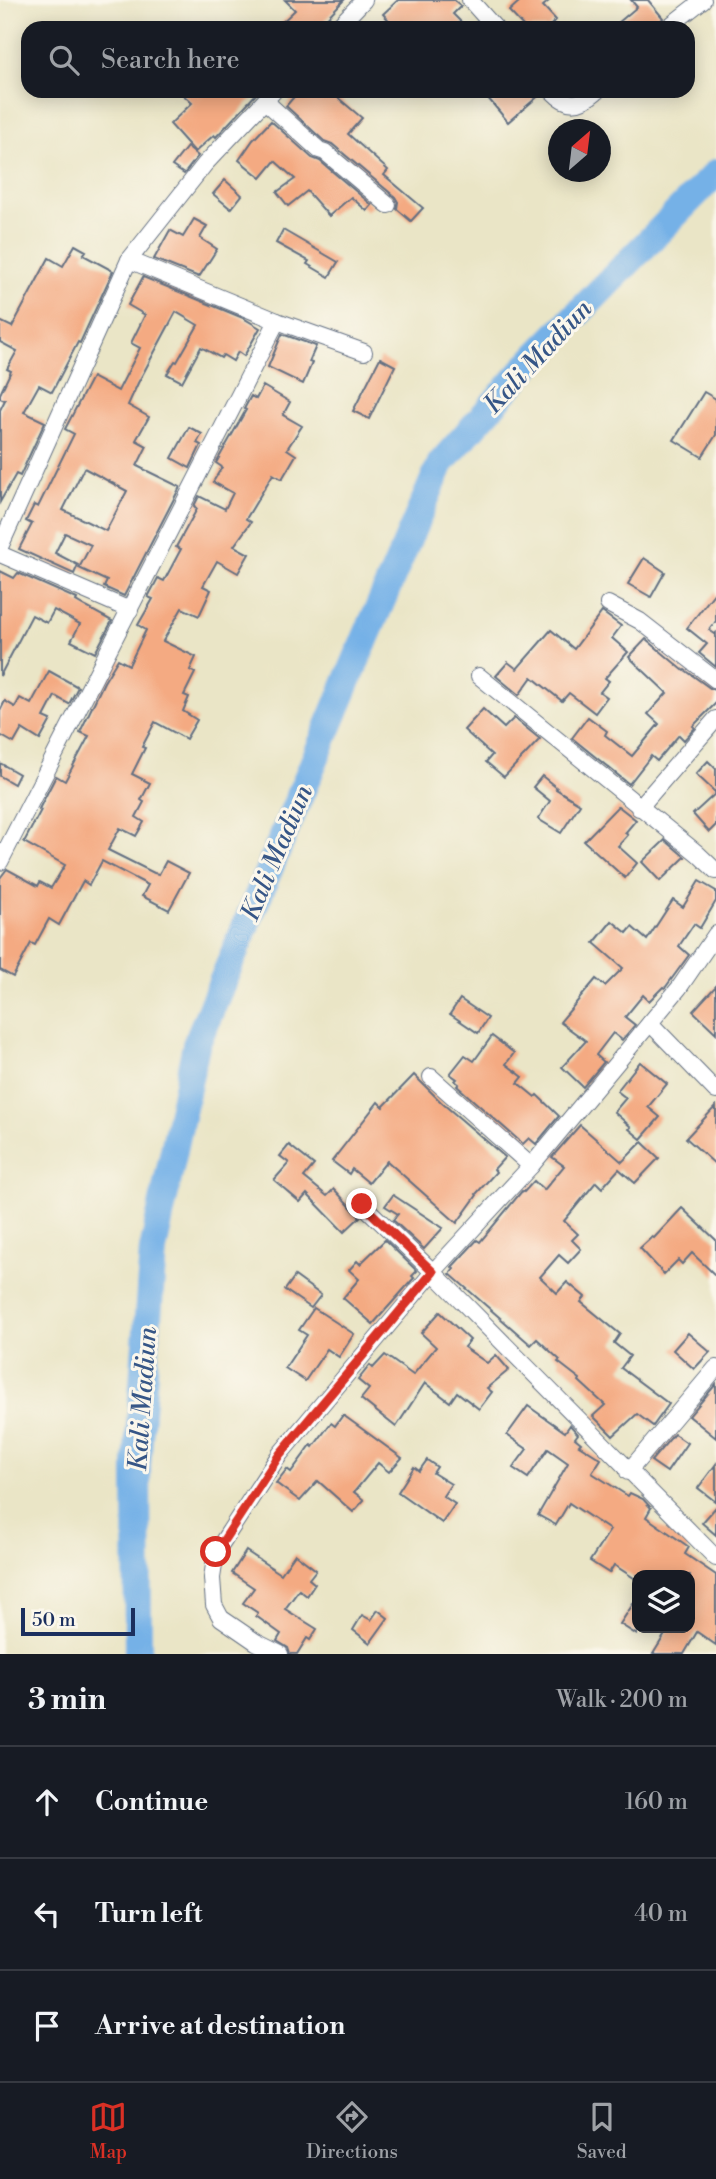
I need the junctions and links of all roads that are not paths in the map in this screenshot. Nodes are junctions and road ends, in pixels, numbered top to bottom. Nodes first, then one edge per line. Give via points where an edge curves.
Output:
1 (364, 0) edge
2 (470, 0) edge
3 (703, 0) edge
4 (344, 21) edge
5 (489, 21) edge
6 (676, 21) edge
7 (268, 98) edge
8 (272, 98) edge
9 (559, 98) edge
10 (589, 98) edge
11 (388, 205) dead end
12 (129, 260) junction
13 (276, 321) junction
14 (364, 352) dead end
15 (0, 547) edge
16 (0, 554) edge
17 (608, 604) dead end
18 (130, 610) junction
19 (479, 676) dead end
20 (716, 680) edge
21 (716, 719) edge
22 (639, 808) junction
23 (0, 862) edge
24 (716, 871) edge
25 (716, 934) edge
26 (650, 1023) junction
27 (431, 1077) dead end
28 (716, 1091) edge
29 (531, 1166) junction
30 (362, 1204) dead end
31 (433, 1272) junction
32 (716, 1368) edge
33 (628, 1472) junction
34 (716, 1558) edge
35 (280, 1654) edge

1 - 4 street
2 - 5 street
3 - 6 street
7 - 12 street via 205,164
8 - 11 street via 319,150
9 - 10 street via 578,104
12 - 13 street
12 - 15 street
13 - 14 street
13 - 18 street
16 - 18 street
17 - 20 street via 640,621
18 - 23 street
19 - 22 street
21 - 22 street
22 - 24 street
25 - 26 street
26 - 28 street
26 - 29 street
27 - 29 street
29 - 31 street
30 - 31 street
31 - 33 street
31 - 35 street via 280,1454 216,1552 214,1605 221,1618
32 - 33 street
33 - 34 street

